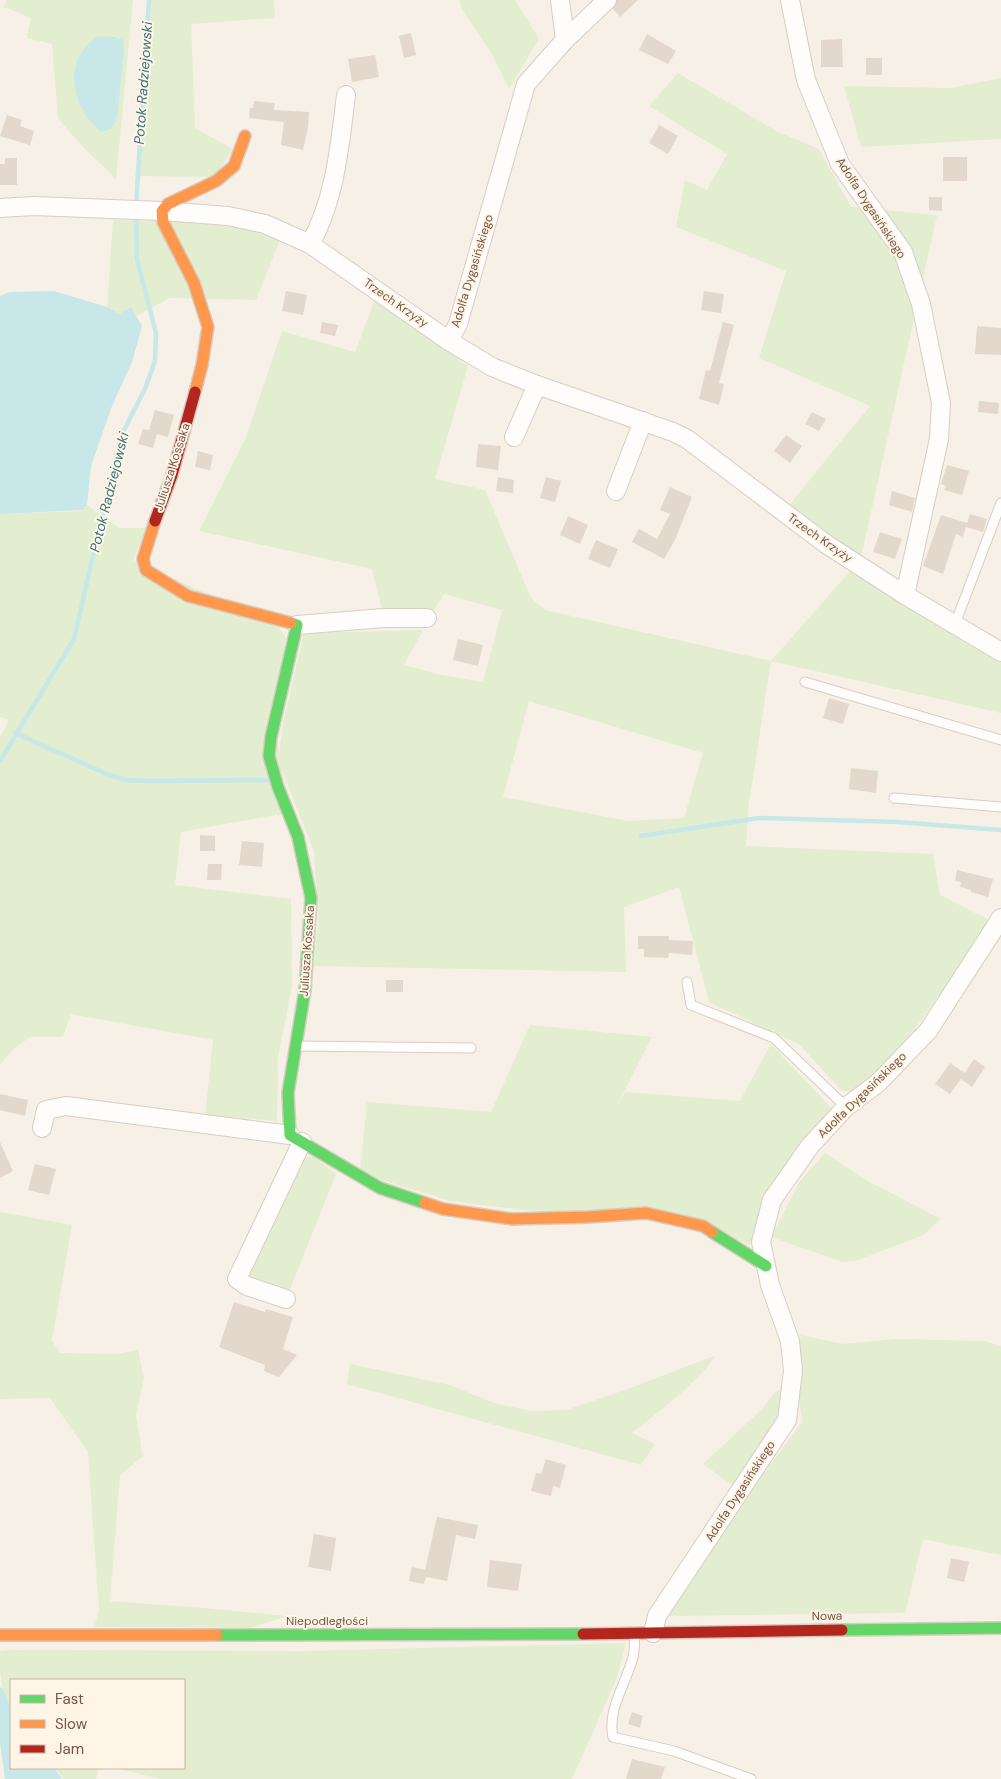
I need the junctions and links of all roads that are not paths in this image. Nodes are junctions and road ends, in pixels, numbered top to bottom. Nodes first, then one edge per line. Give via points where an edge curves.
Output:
1 (560, 0) edge
2 (607, 0) edge
3 (790, 0) edge
4 (565, 40) junction
5 (346, 95) dead end
6 (246, 136) dead end
7 (0, 208) edge
8 (154, 210) junction
9 (310, 244) junction
10 (449, 341) junction
11 (537, 385) junction
12 (643, 421) junction
13 (514, 437) dead end
14 (616, 491) dead end
15 (1001, 503) edge
16 (905, 595) junction
17 (428, 618) dead end
18 (955, 624) junction
19 (297, 625) junction
20 (1001, 652) edge
21 (805, 682) dead end
22 (1001, 740) edge
23 (894, 798) dead end
24 (1001, 807) edge
25 (1001, 918) edge
26 (687, 982) dead end
27 (296, 1046) junction
28 (470, 1048) dead end
29 (846, 1107) junction
30 (42, 1128) dead end
31 (296, 1138) junction
32 (766, 1266) junction
33 (286, 1300) dead end
34 (1001, 1628) edge
35 (635, 1633) junction
36 (654, 1633) junction
37 (0, 1635) edge
38 (751, 1778) edge

1 - 4 street
2 - 4 street, Adolfa Dygasińskiego
3 - 16 street, Adolfa Dygasińskiego via 806,80 840,164 902,252 921,304 941,403 939,439
4 - 10 street, Adolfa Dygasińskiego via 526,84 458,324
5 - 9 street via 327,205
6 - 8 street via 234,166 216,182
7 - 8 street, Trzech Krzyży
8 - 9 street, Trzech Krzyży via 247,219
8 - 19 street, Juliusza Kossaka via 194,283 208,327 202,365 174,466 147,543 143,559 146,570 188,596
9 - 10 street, Trzech Krzyży
10 - 11 street, Trzech Krzyży via 492,367
11 - 12 street, Trzech Krzyży
11 - 13 street
12 - 14 street
12 - 16 street, Trzech Krzyży via 673,432 700,448 826,544
15 - 18 lane
16 - 18 street, Trzech Krzyży
17 - 19 street, Juliusza Kossaka
18 - 20 street, Trzech Krzyży
19 - 27 street, Juliusza Kossaka via 269,756 298,836 311,898 305,990
21 - 22 lane
23 - 24 lane
25 - 29 street, Adolfa Dygasińskiego via 928,1031 878,1083
26 - 29 lane via 690,1005 774,1038
27 - 28 lane
27 - 31 street, Juliusza Kossaka via 288,1093
29 - 32 street, Adolfa Dygasińskiego via 810,1146 772,1200 761,1242
30 - 31 street via 46,1110 66,1106
31 - 32 street via 380,1188 443,1210 512,1218 646,1213 704,1226
31 - 33 street, Juliusza Kossaka via 237,1279
32 - 36 street, Adolfa Dygasińskiego via 790,1341 793,1371 787,1420 657,1616
34 - 36 street, Nowa
35 - 36 street, Niepodległości
35 - 37 street, Niepodległości
35 - 38 lane via 634,1656 614,1708 613,1737 674,1751

